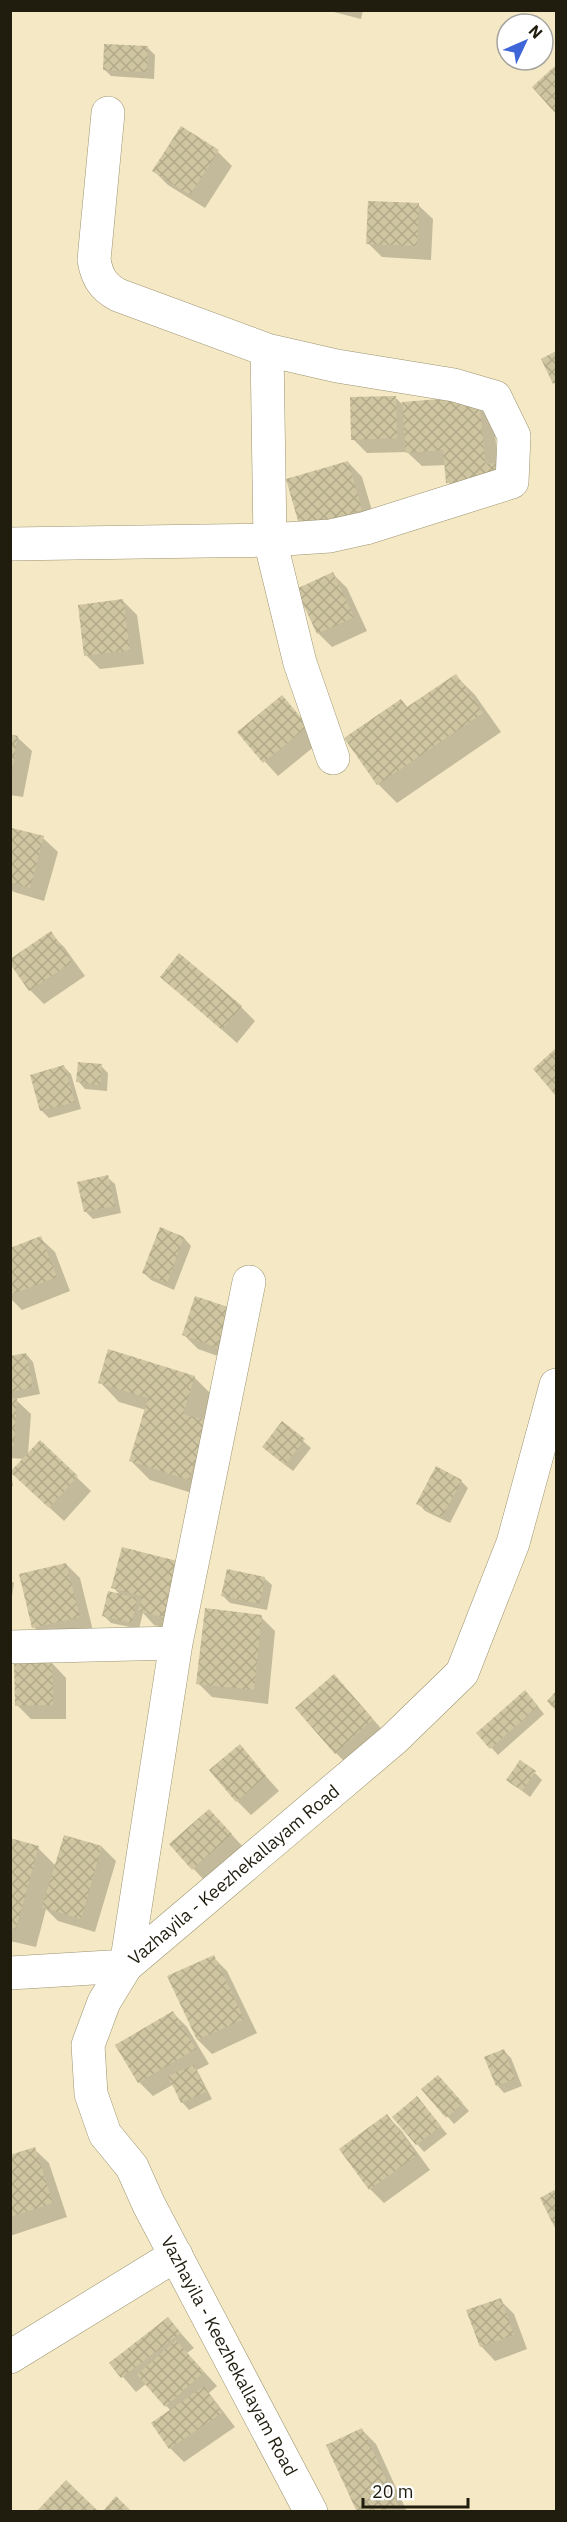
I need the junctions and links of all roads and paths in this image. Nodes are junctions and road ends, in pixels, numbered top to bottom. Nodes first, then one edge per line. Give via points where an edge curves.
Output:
1 (108, 112) dead end
2 (267, 350) junction
3 (270, 540) junction
4 (10, 544) edge
5 (333, 758) dead end
6 (249, 1282) dead end
7 (556, 1385) edge
8 (176, 1643) junction
9 (10, 1647) edge
10 (126, 1966) junction
11 (10, 1973) edge
12 (176, 2255) junction
13 (10, 2357) edge
14 (311, 2511) edge

1 - 2 street via 94,261 104,286 118,296
2 - 3 street
2 - 3 street via 454,385 495,397 514,436 512,482 347,533
3 - 4 street
3 - 5 street via 300,663
6 - 8 street
7 - 10 street, Vazhayila - Keezhekallayam Road via 513,1543 462,1673 394,1739
8 - 9 street
8 - 10 street
10 - 11 street
10 - 12 street, Vazhayila - Keezhekallayam Road via 104,2002 88,2045 91,2094 105,2134 132,2168
12 - 13 street
12 - 14 street, Vazhayila - Keezhekallayam Road

